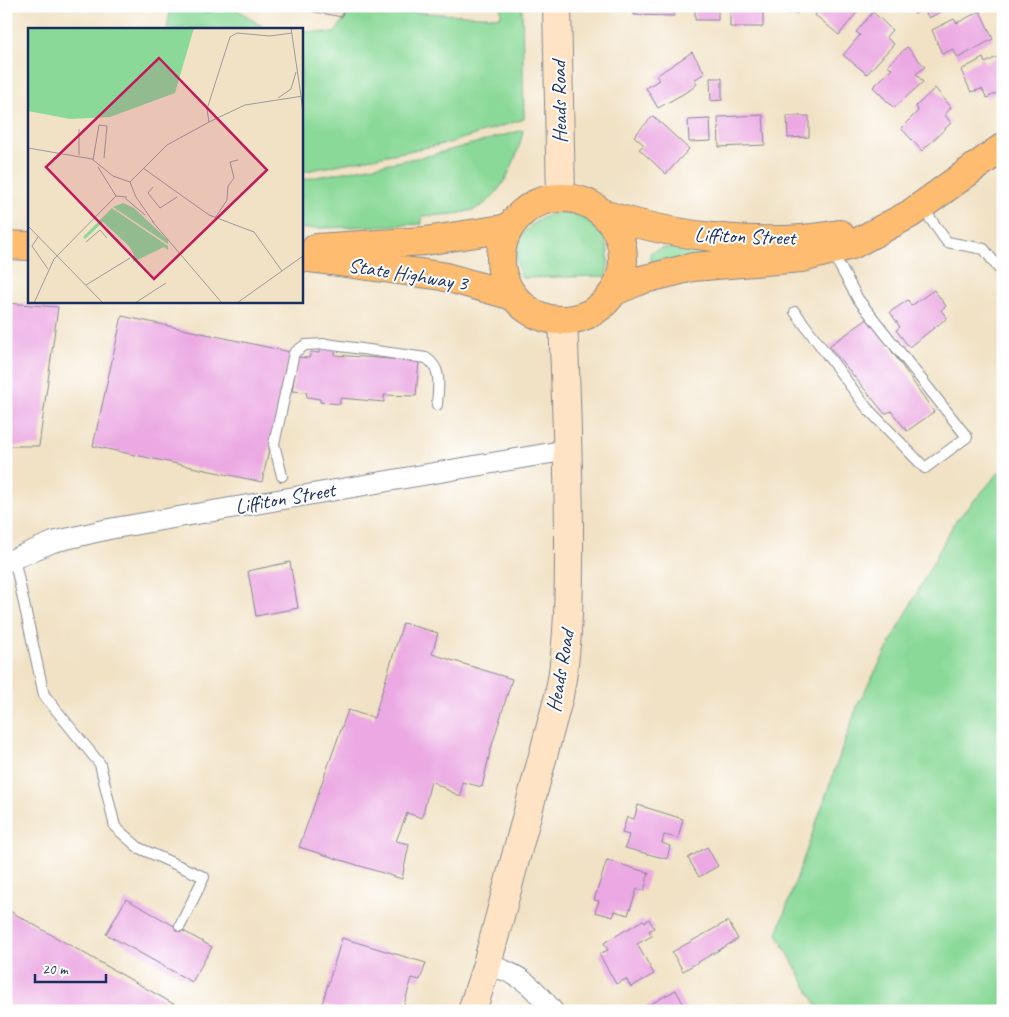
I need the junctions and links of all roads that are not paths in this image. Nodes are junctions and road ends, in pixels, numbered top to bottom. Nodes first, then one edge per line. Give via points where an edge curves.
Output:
1 (557, 6) edge
2 (1003, 147) edge
3 (561, 197) junction
4 (921, 206) junction
5 (606, 214) junction
6 (886, 226) junction
7 (508, 228) junction
8 (6, 245) edge
9 (28, 246) edge
10 (302, 249) edge
11 (831, 251) junction
12 (302, 258) edge
13 (1003, 274) edge
14 (615, 291) junction
15 (513, 296) junction
16 (794, 312) dead end
17 (563, 320) junction
18 (437, 405) dead end
19 (568, 450) junction
20 (282, 476) dead end
21 (10, 560) edge
22 (180, 926) dead end
23 (487, 964) junction
24 (472, 1011) edge
25 (553, 1011) edge

1 - 3 main road, Heads Road
2 - 4 highway, Liffiton Street
3 - 5 highway via 585,201
3 - 7 highway via 536,203
4 - 6 highway, Liffiton Street
4 - 13 lane via 947,242 984,249
5 - 6 highway, Liffiton Street via 658,230 724,238 830,236
5 - 14 highway via 618,231 624,251 623,272
6 - 11 highway, Liffiton Street via 852,245
7 - 10 highway, State Highway 3 via 426,241
7 - 15 highway via 501,263
8 - 9 highway
11 - 14 highway, Liffiton Street via 769,262 693,267 641,280
11 - 16 lane via 858,299 967,437 924,468 867,408
12 - 15 highway, State Highway 3 via 442,276
14 - 17 highway via 598,309
15 - 17 highway via 540,316
17 - 19 main road, Heads Road
18 - 20 lane via 438,371 426,358 326,344 305,345 294,353 274,444
19 - 21 street, Liffiton Street via 109,529 53,542
19 - 23 main road, Heads Road via 569,574 565,663
21 - 22 lane via 44,695 100,764 116,827 139,848 204,878
23 - 24 main road, Heads Road
23 - 25 street via 534,986

